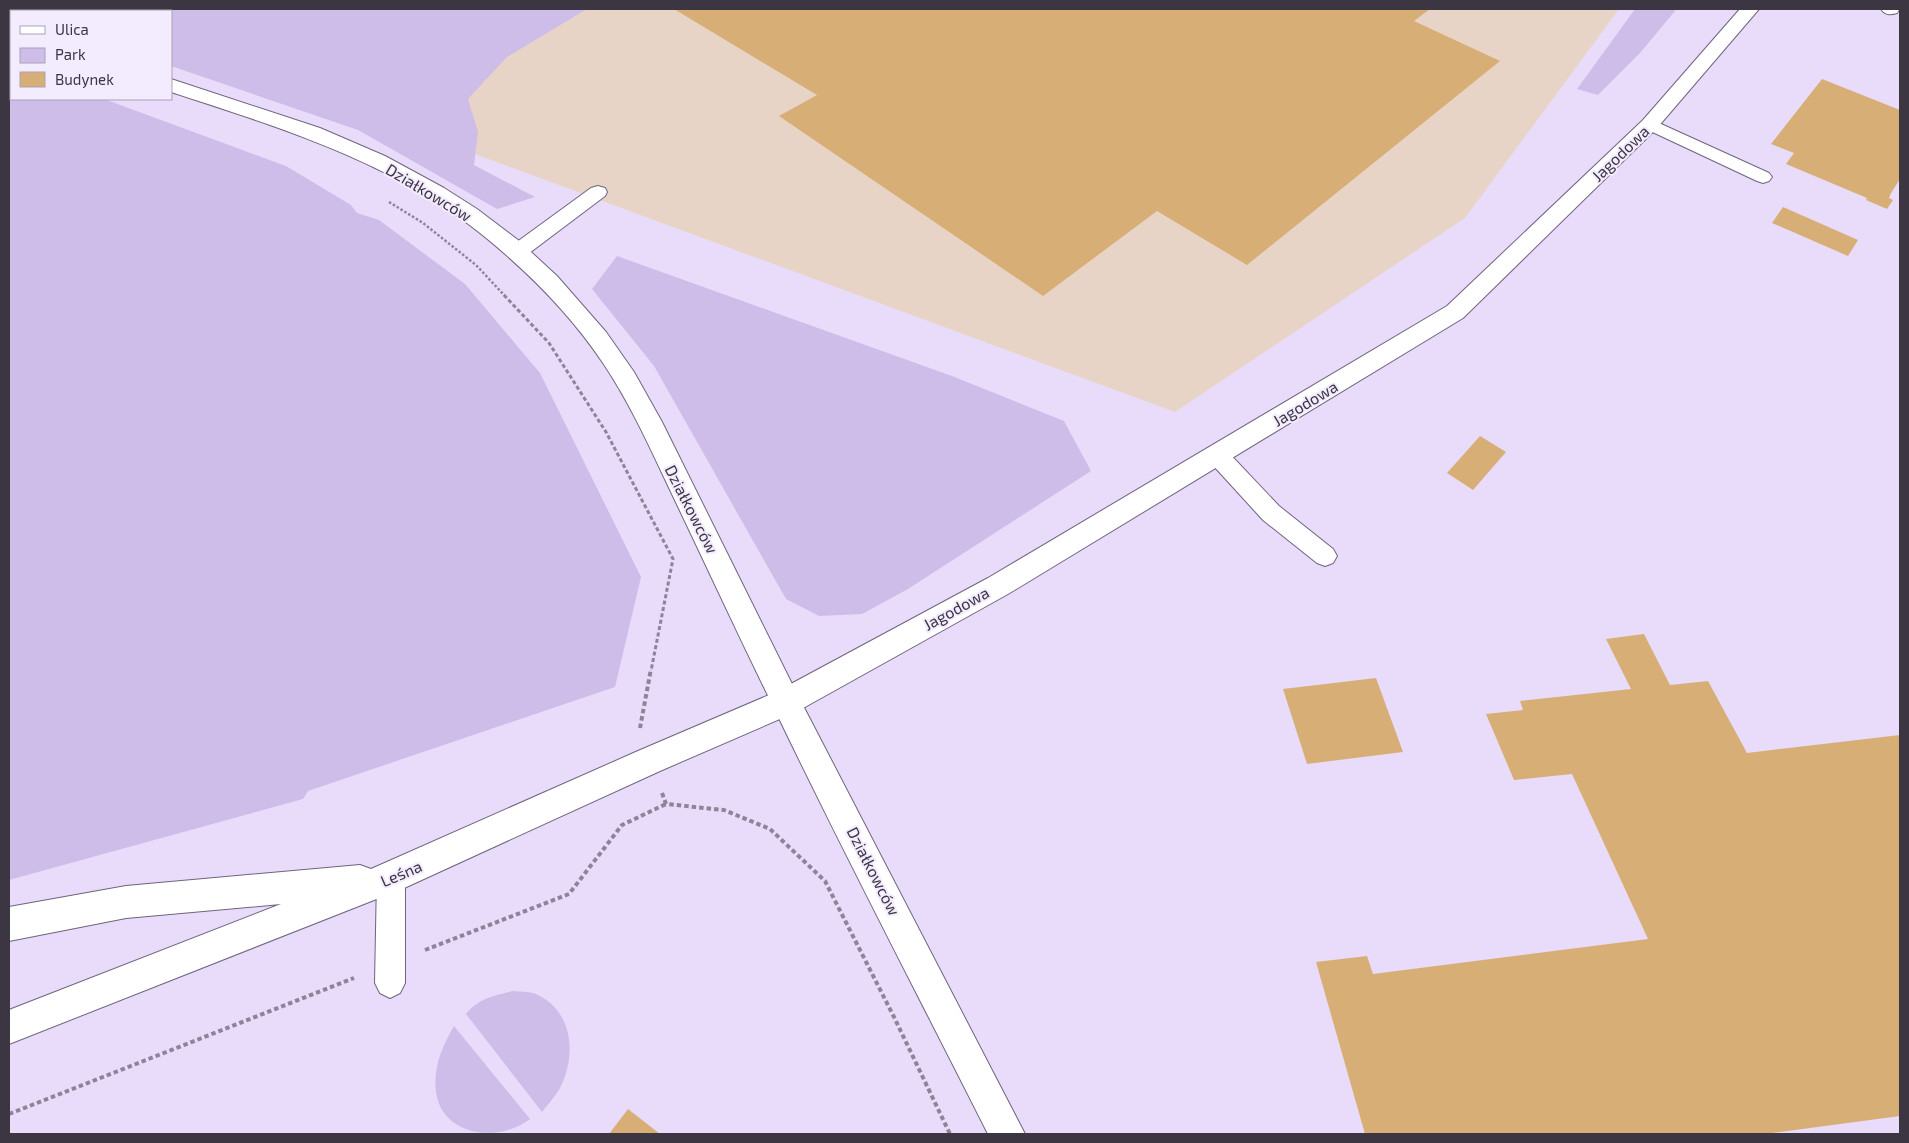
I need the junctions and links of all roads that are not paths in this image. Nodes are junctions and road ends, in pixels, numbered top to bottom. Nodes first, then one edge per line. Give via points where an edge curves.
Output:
1 (1750, 9) edge
2 (172, 85) edge
3 (1650, 124) junction
4 (1763, 177) dead end
5 (598, 192) dead end
6 (517, 252) junction
7 (1218, 456) junction
8 (1325, 556) dead end
9 (786, 702) junction
10 (391, 878) junction
11 (9, 924) edge
12 (390, 974) road end
13 (9, 1026) edge
14 (1007, 1134) edge

1 - 3 street, Jagodowa
2 - 6 street, Działkowców via 360,152 452,202
3 - 4 lane
3 - 7 street, Jagodowa via 1455,312
5 - 6 lane
6 - 9 street, Działkowców via 598,338 630,388
7 - 8 lane via 1271,513
7 - 9 street, Jagodowa via 998,586
9 - 10 street, Leśna
9 - 14 street, Działkowców
10 - 11 street via 126,902
10 - 12 lane
10 - 13 street, Leśna

